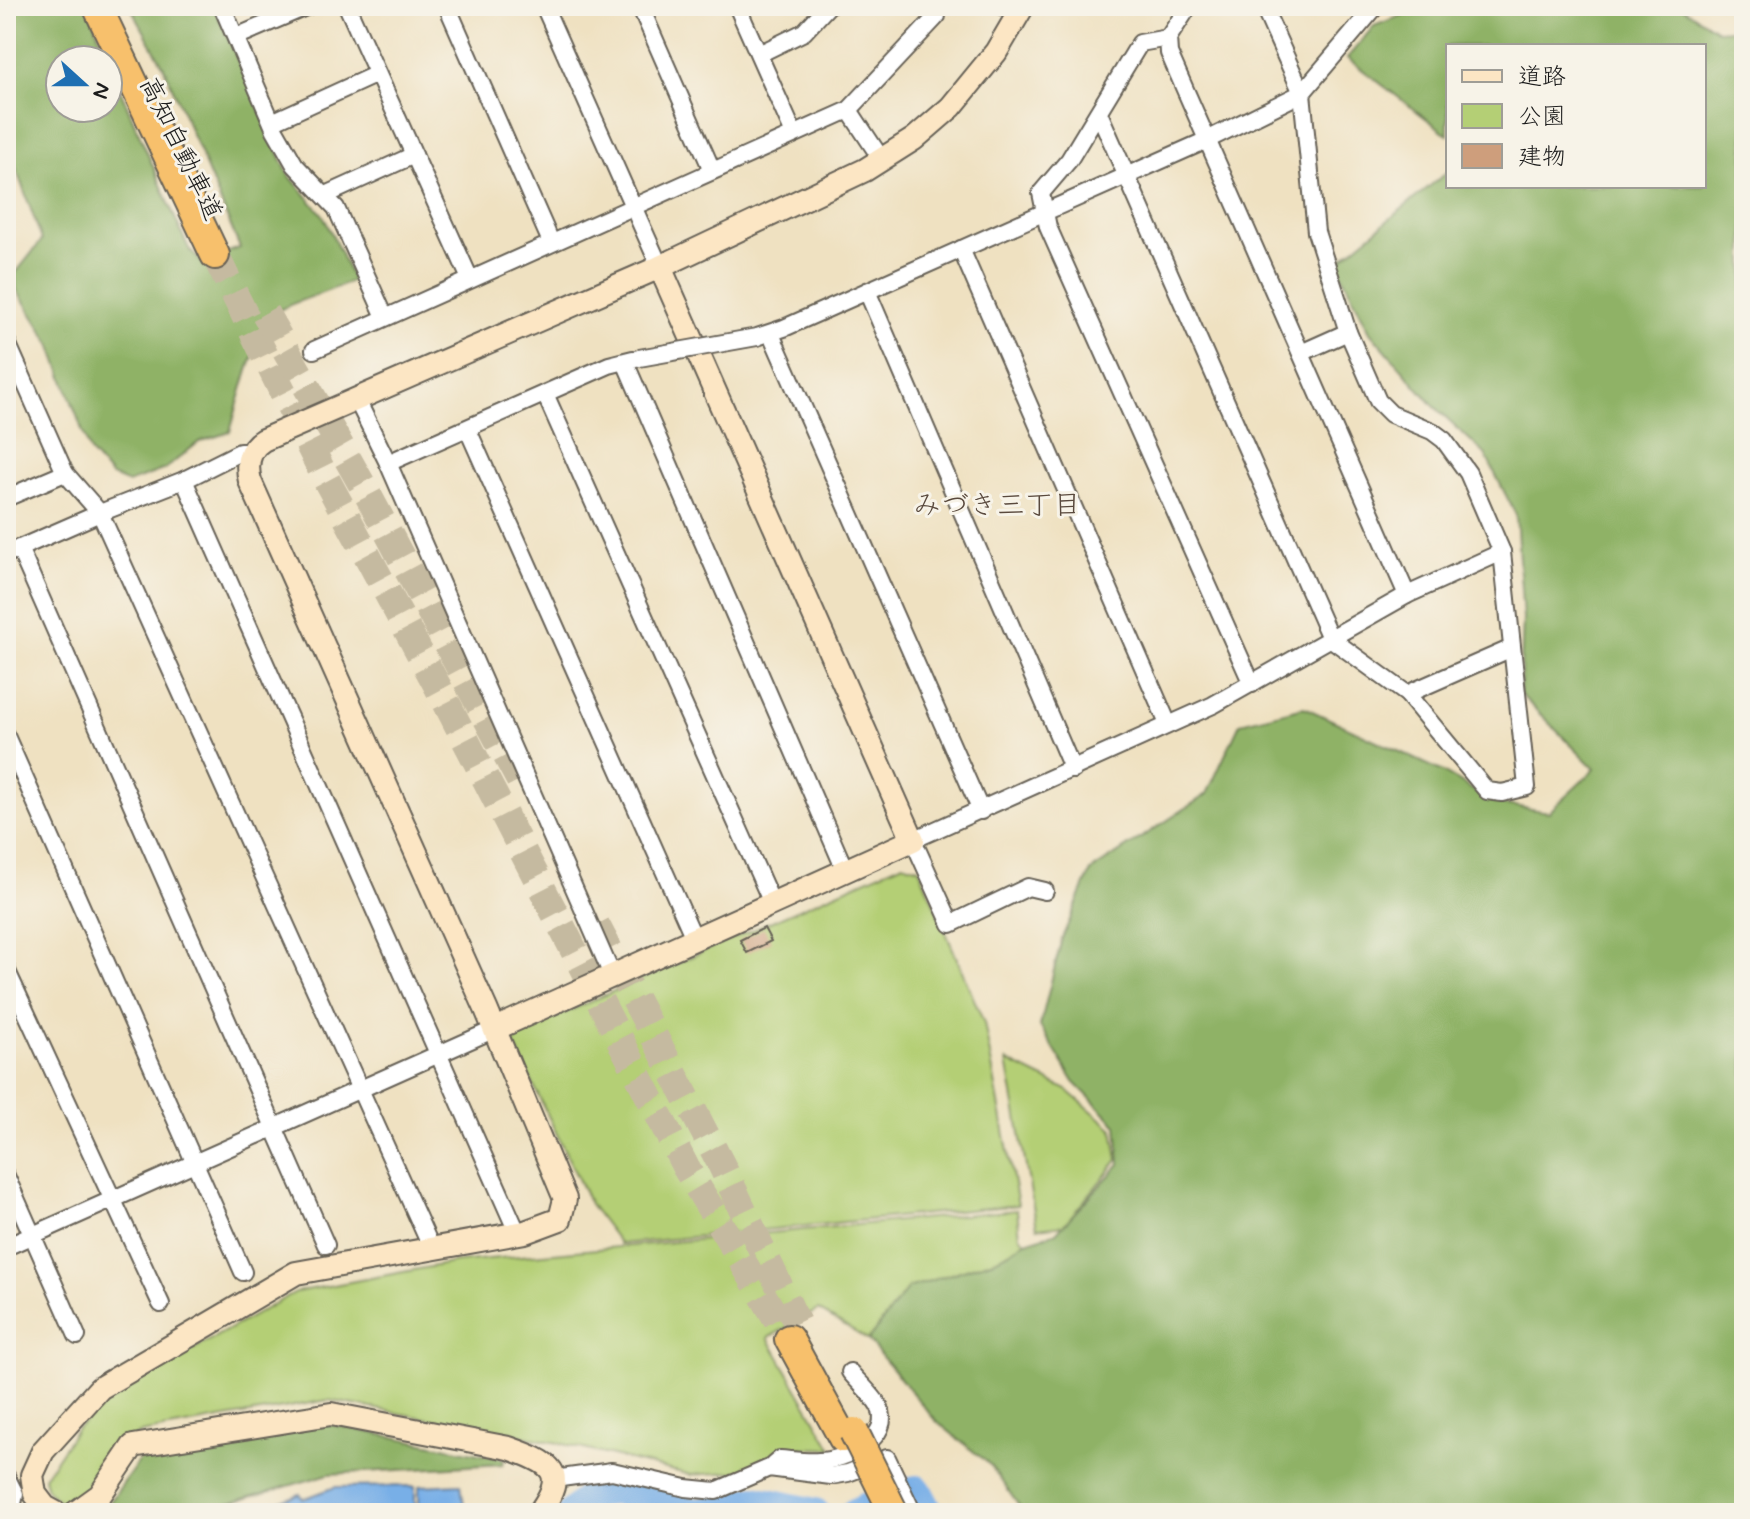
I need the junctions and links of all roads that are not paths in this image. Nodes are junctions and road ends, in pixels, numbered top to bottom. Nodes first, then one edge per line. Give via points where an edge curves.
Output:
1 (97, 6) edge
2 (112, 6) edge
3 (222, 6) edge
4 (308, 6) edge
5 (347, 6) edge
6 (447, 6) edge
7 (518, 6) edge
8 (530, 6) edge
9 (544, 6) edge
10 (640, 6) edge
11 (737, 6) edge
12 (828, 6) edge
13 (1189, 6) edge
14 (1263, 6) edge
15 (1376, 6) edge
16 (1015, 8) edge
17 (937, 16) dead end
18 (236, 37) junction
19 (1168, 38) junction
20 (759, 54) junction
21 (377, 74) junction
22 (1302, 93) junction
23 (849, 110) junction
24 (1099, 113) junction
25 (272, 122) junction
26 (794, 134) junction
27 (1207, 140) junction
28 (414, 155) junction
29 (882, 160) junction
30 (712, 170) junction
31 (1126, 175) junction
32 (326, 195) junction
33 (633, 205) junction
34 (1044, 210) junction
35 (551, 242) junction
36 (961, 249) junction
37 (660, 267) junction
38 (470, 279) junction
39 (867, 291) junction
40 (385, 317) junction
41 (1348, 332) junction
42 (764, 335) junction
43 (6, 340) edge
44 (314, 350) dead end
45 (1301, 353) junction
46 (632, 360) junction
47 (546, 396) junction
48 (357, 400) junction
49 (468, 430) junction
50 (252, 452) junction
51 (388, 463) junction
52 (65, 473) junction
53 (184, 480) junction
54 (6, 498) edge
55 (100, 513) junction
56 (13, 551) edge
57 (1502, 552) junction
58 (1407, 595) junction
59 (1330, 638) junction
60 (1512, 648) junction
61 (1252, 684) junction
62 (1407, 694) junction
63 (1168, 724) junction
64 (6, 736) edge
65 (1073, 770) junction
66 (981, 811) junction
67 (913, 840) junction
68 (845, 870) junction
69 (1045, 891) dead end
70 (772, 903) junction
71 (694, 938) junction
72 (6, 969) edge
73 (612, 975) junction
74 (495, 1029) junction
75 (439, 1054) junction
76 (358, 1091) junction
77 (277, 1128) junction
78 (195, 1164) junction
79 (6, 1176) edge
80 (113, 1200) junction
81 (518, 1234) junction
82 (33, 1235) junction
83 (326, 1245) dead end
84 (6, 1247) edge
85 (432, 1249) junction
86 (243, 1272) dead end
87 (161, 1304) dead end
88 (77, 1336) dead end
89 (795, 1336) tunnel mouth
90 (850, 1372) dead end
91 (769, 1468) junction
92 (6, 1476) edge
93 (554, 1479) junction
94 (18, 1505) edge
95 (899, 1510) edge
96 (56, 1513) edge
97 (75, 1513) edge
98 (539, 1513) edge

1 - 2 highway, 高知自動車道 via 222,252
3 - 18 street
4 - 18 street
5 - 21 street
6 - 35 street
7 - 8 street
9 - 33 street
10 - 30 street
11 - 20 street
12 - 20 street via 804,32
13 - 19 street
14 - 22 street
15 - 22 street
16 - 29 street via 990,61 951,107
17 - 23 street
18 - 25 street
19 - 24 street via 1140,43
19 - 27 street via 1169,53
20 - 26 street
21 - 25 street
21 - 28 street
22 - 27 street
22 - 41 street via 1316,232
23 - 26 street
23 - 29 street
24 - 31 street
24 - 34 street via 1041,193
25 - 32 street via 295,165
26 - 30 street
27 - 31 street
27 - 45 street
28 - 32 street
28 - 38 street
29 - 37 street
30 - 33 street
31 - 34 street
31 - 59 street
32 - 40 street
33 - 35 street
33 - 37 street
34 - 36 street
34 - 61 street
35 - 38 street
36 - 39 street
36 - 63 street
37 - 48 street
37 - 67 street
38 - 40 street
39 - 42 street
39 - 65 street
40 - 44 street
41 - 45 street
41 - 57 street via 1383,409 1437,434 1468,473
42 - 46 street, bridge
42 - 66 street
43 - 52 street
45 - 58 street
46 - 47 street via 609,365
46 - 68 street
47 - 49 street
47 - 70 street
48 - 50 street via 263,440
48 - 51 street
49 - 51 street
49 - 71 street
50 - 53 street via 240,452
50 - 74 street via 250,481
51 - 73 street
52 - 54 street
52 - 55 street
53 - 55 street
53 - 75 street
55 - 56 street
55 - 76 street
56 - 77 street
57 - 58 street
57 - 60 street
58 - 59 street
59 - 61 street
59 - 62 street
60 - 62 street
60 - 62 street via 1527,787 1487,791
61 - 63 street
63 - 65 street
64 - 78 street
65 - 66 street
66 - 67 street
67 - 68 street
67 - 69 street via 951,924 1028,887
68 - 70 street
70 - 71 street
71 - 73 street
72 - 80 street
73 - 74 street
74 - 75 street
74 - 81 street via 565,1199 560,1219
75 - 76 street
75 - 81 street
76 - 77 street
76 - 85 street
77 - 78 street
77 - 83 street
78 - 80 street
78 - 86 street
79 - 82 street
80 - 82 street
80 - 87 street
81 - 85 street
82 - 84 street
82 - 88 street
85 - 94 street via 296,1273 100,1388 43,1451
89 - 95 highway via 849,1435
90 - 91 street via 879,1406 879,1432 844,1456 780,1459
91 - 93 street via 716,1491 612,1471
91 - 95 street via 831,1476 887,1458 898,1483
92 - 94 street
93 - 97 street via 549,1467 536,1458 509,1448 331,1414 133,1446 100,1495
93 - 98 street via 554,1491
94 - 96 street

